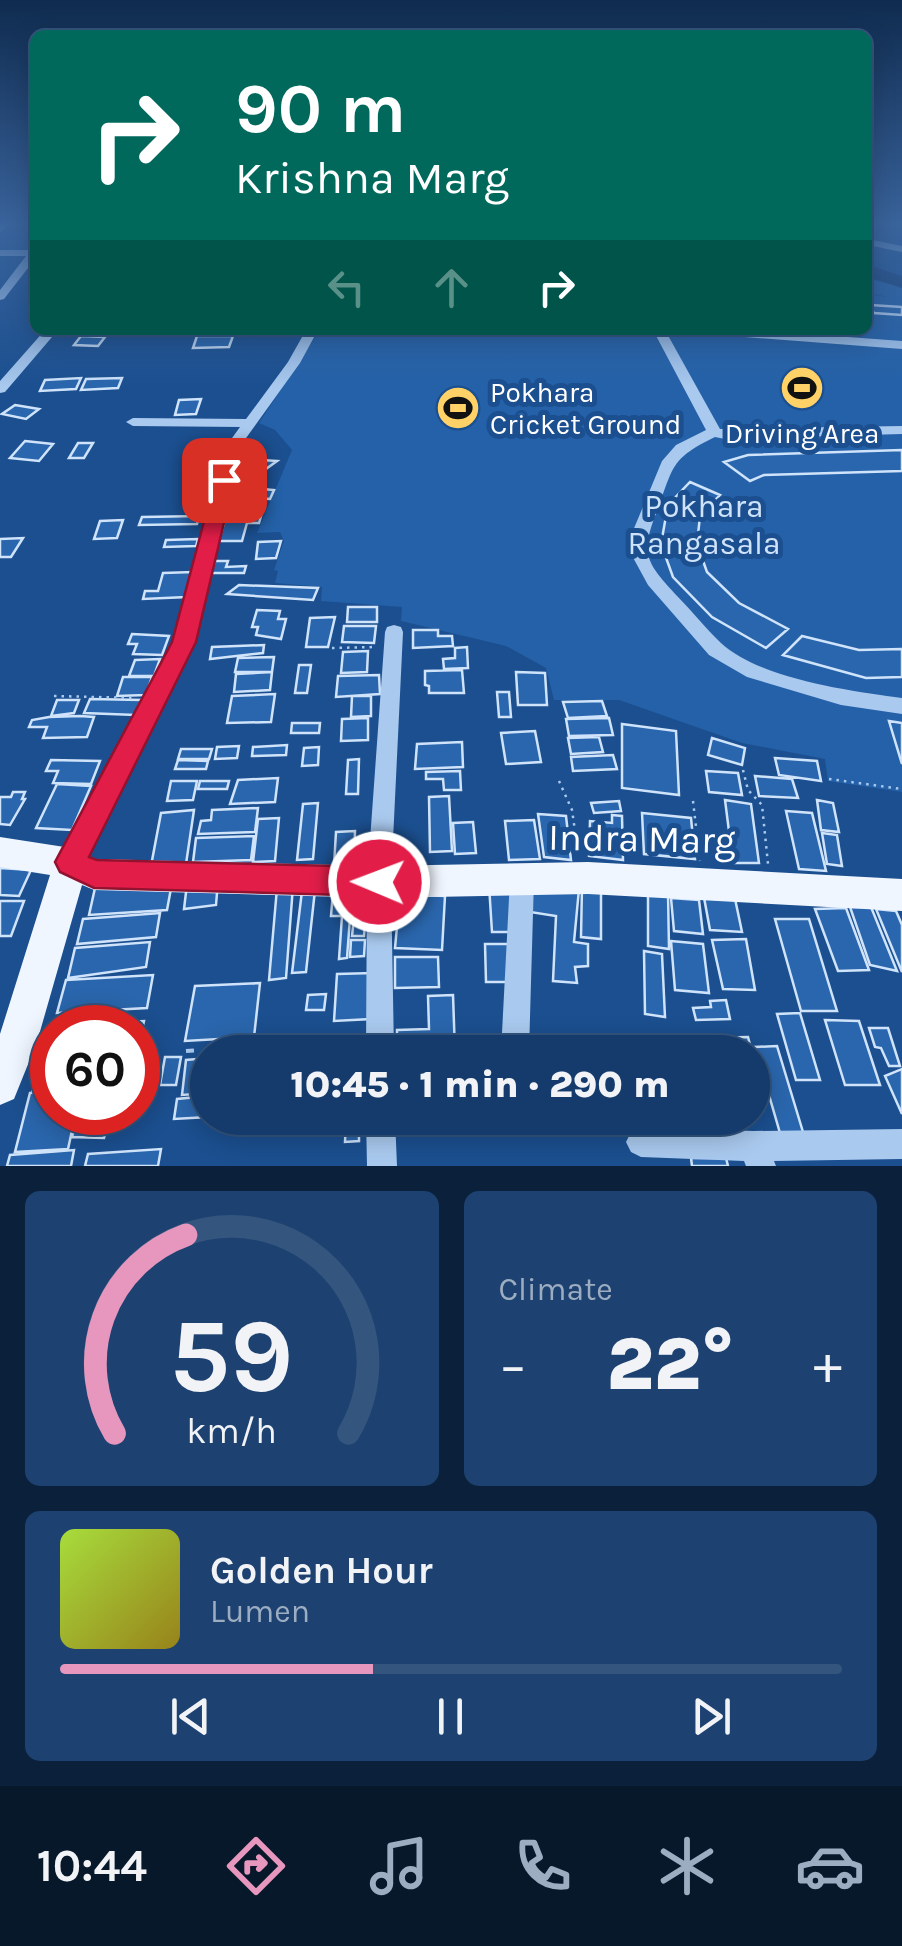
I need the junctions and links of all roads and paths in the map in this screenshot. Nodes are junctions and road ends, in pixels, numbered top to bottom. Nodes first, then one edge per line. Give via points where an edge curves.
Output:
1 (48, 335) edge
2 (309, 335) edge
3 (662, 335) edge
4 (771, 335) edge
5 (902, 345) edge
6 (0, 390) edge
7 (133, 422) dead end
8 (248, 423) junction
9 (902, 430) edge
10 (714, 432) junction
11 (394, 640) joint
12 (332, 648) dead end
13 (54, 696) dead end
14 (157, 700) junction
15 (902, 706) edge
16 (743, 770) dead end
17 (829, 780) dead end
18 (559, 781) dead end
19 (902, 789) edge
20 (693, 801) dead end
21 (0, 852) edge
22 (71, 862) junction
23 (582, 878) junction
24 (522, 879) junction
25 (379, 882) junction
26 (702, 882) junction
27 (770, 885) junction
28 (902, 895) edge
29 (380, 1035) edge
30 (515, 1035) edge
31 (186, 1051) dead end
32 (190, 1051) edge
33 (0, 1085) edge
34 (381, 1135) edge
35 (642, 1142) dead end
36 (902, 1144) edge
37 (756, 1156) edge
38 (382, 1166) edge

1 - 6 street
2 - 8 street
3 - 10 street
4 - 5 street
7 - 8 street
8 - 14 street via 234,445 184,642
9 - 10 street
10 - 15 street via 666,464 638,538 654,582 716,650 754,672
11 - 12 path
11 - 25 street
13 - 14 path
14 - 22 street
16 - 27 path via 748,790 762,805
17 - 19 path
18 - 23 path via 572,810
20 - 26 path
21 - 22 main road, Indra Marg
22 - 25 main road, Indra Marg via 94,874
22 - 33 main road
23 - 24 main road, Indra Marg
23 - 26 main road, Indra Marg
24 - 25 main road, Indra Marg
24 - 30 street
25 - 29 street
26 - 27 main road, Indra Marg
27 - 28 main road, Indra Marg
31 - 32 path
34 - 38 street
35 - 37 street
36 - 37 street

